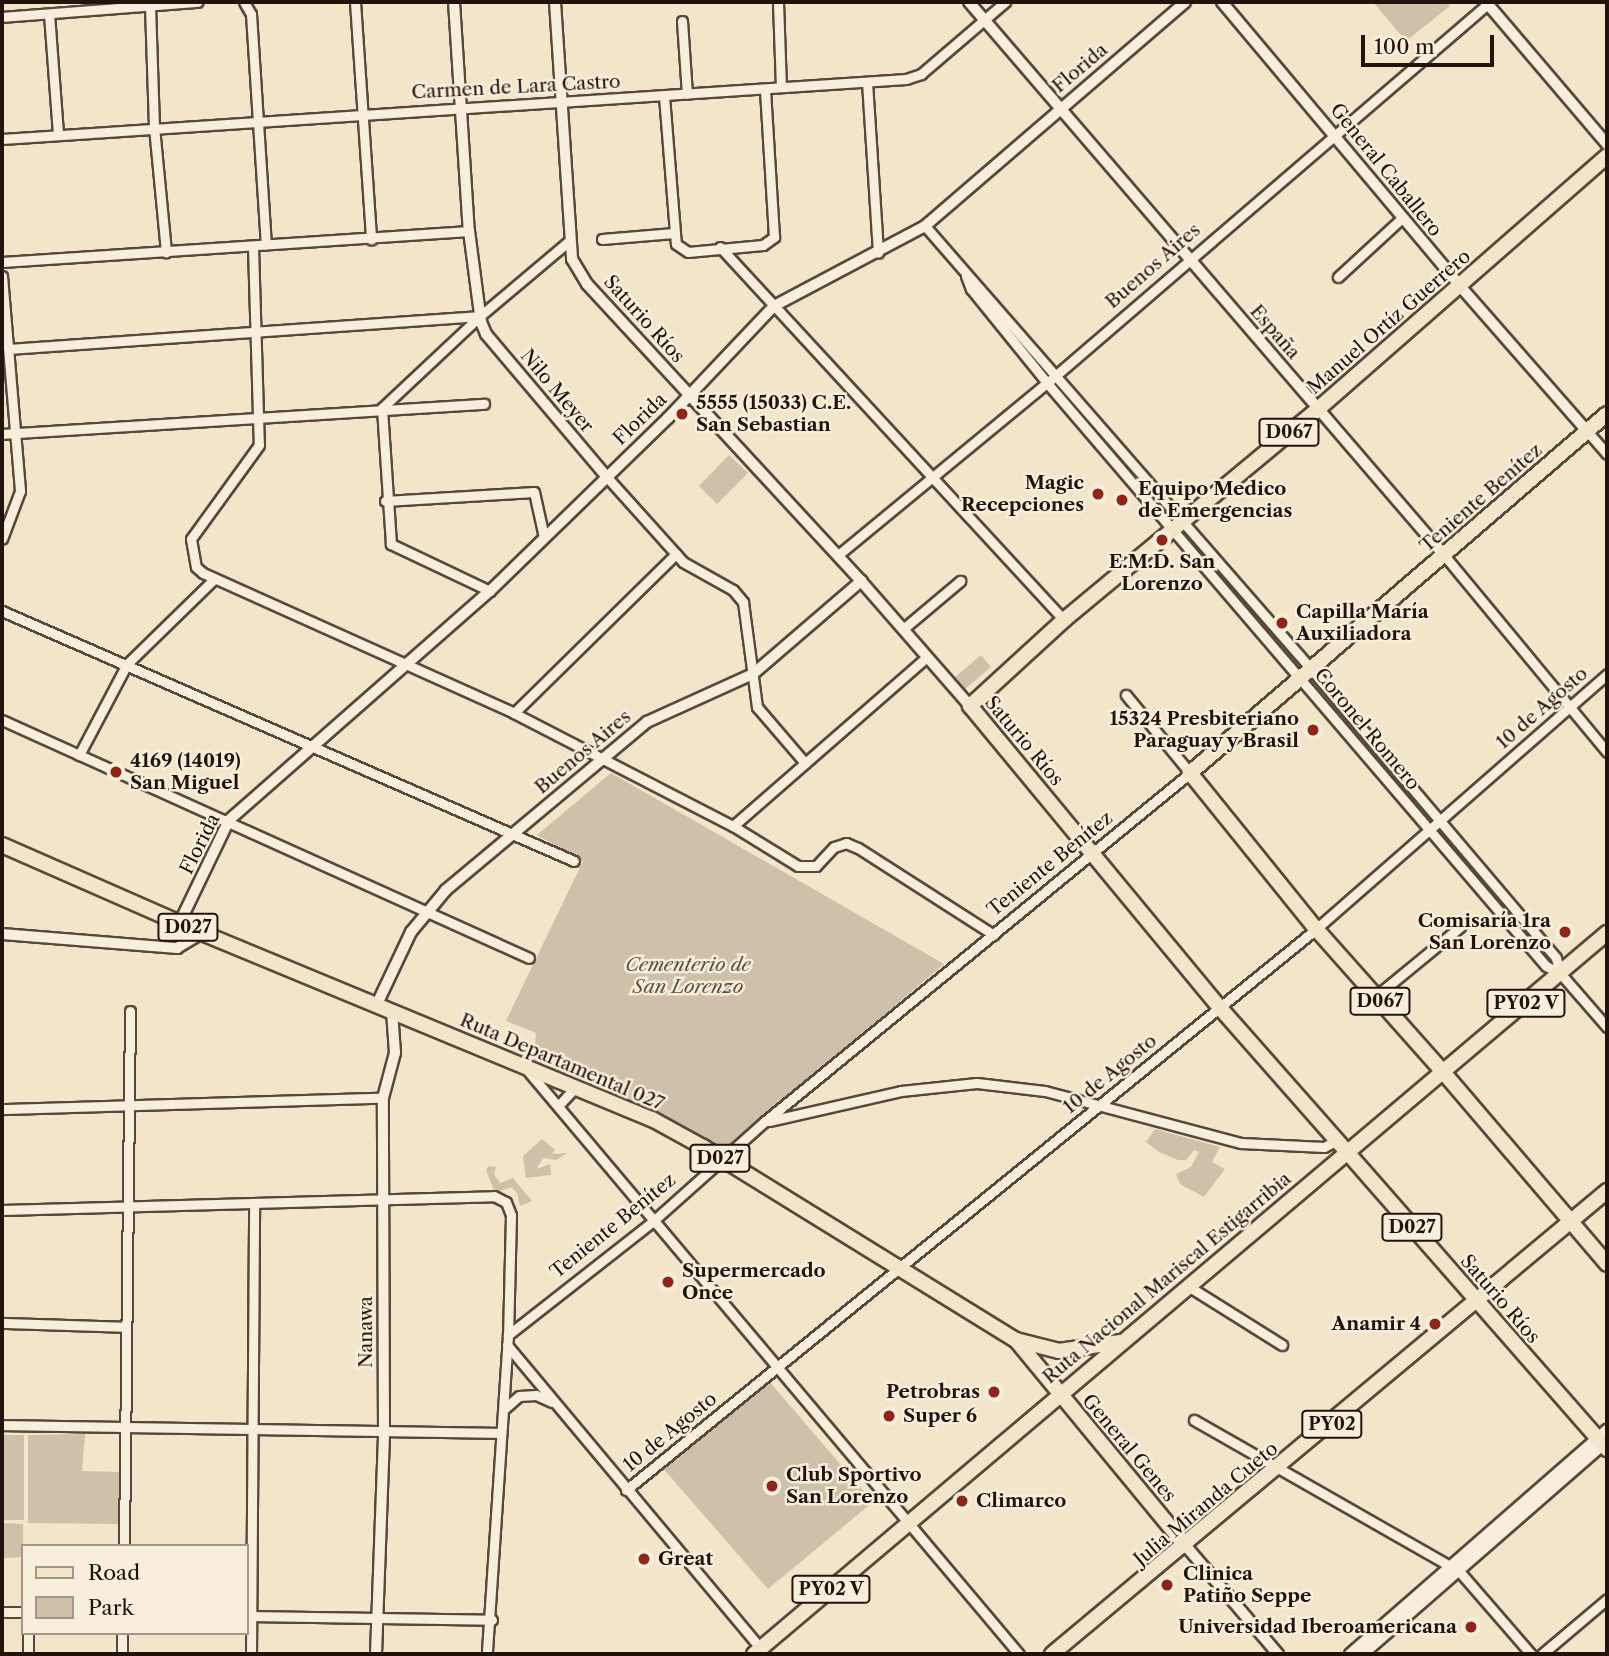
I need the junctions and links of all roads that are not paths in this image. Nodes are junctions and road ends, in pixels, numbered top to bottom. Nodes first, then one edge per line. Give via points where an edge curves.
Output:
1 (197, 2) edge
2 (355, 2) edge
3 (454, 2) edge
4 (555, 2) edge
5 (778, 2) edge
6 (969, 2) edge
7 (1005, 2) edge
8 (1185, 2) edge
9 (1222, 2) edge
10 (1488, 2) edge
11 (245, 3) edge
12 (150, 6) junction
13 (49, 14) junction
14 (2, 17) edge
15 (984, 20) junction
16 (682, 21) dead end
17 (867, 82) junction
18 (781, 87) junction
19 (765, 89) junction
20 (687, 94) junction
21 (664, 96) junction
22 (560, 103) junction
23 (1062, 106) junction
24 (461, 107) junction
25 (362, 114) junction
26 (257, 119) junction
27 (154, 127) junction
28 (1334, 132) junction
29 (58, 134) junction
30 (2, 139) edge
31 (1607, 144) edge
32 (1607, 156) edge
33 (1402, 218) junction
34 (925, 226) junction
35 (469, 231) junction
36 (674, 233) junction
37 (371, 239) junction
38 (601, 239) dead end
39 (568, 242) junction
40 (266, 245) junction
41 (253, 247) junction
42 (720, 247) junction
43 (166, 252) junction
44 (878, 253) junction
45 (1187, 258) junction
46 (2, 262) edge
47 (2, 276) edge
48 (966, 276) junction
49 (1338, 277) dead end
50 (1460, 286) junction
51 (774, 306) junction
52 (480, 316) junction
53 (1008, 317) junction
54 (999, 324) junction
55 (257, 332) junction
56 (9, 349) junction
57 (1056, 373) junction
58 (1047, 383) junction
59 (688, 396) junction
60 (484, 404) dead end
61 (382, 408) junction
62 (1318, 409) junction
63 (1607, 414) edge
64 (260, 417) junction
65 (1587, 431) junction
66 (15, 433) junction
67 (2, 434) edge
68 (1607, 454) edge
69 (605, 475) junction
70 (935, 475) junction
71 (385, 501) junction
72 (1178, 524) junction
73 (544, 537) junction
74 (2, 538) edge
75 (676, 554) junction
76 (838, 555) junction
77 (1444, 555) junction
78 (214, 579) junction
79 (861, 580) junction
80 (960, 581) dead end
81 (490, 591) junction
82 (2, 611) edge
83 (1064, 620) junction
84 (903, 629) junction
85 (927, 657) junction
86 (127, 664) junction
87 (410, 664) junction
88 (752, 674) junction
89 (1607, 674) edge
90 (1307, 675) junction
91 (1126, 695) dead end
92 (970, 706) junction
93 (1570, 706) junction
94 (514, 713) junction
95 (2, 720) edge
96 (312, 747) junction
97 (1607, 752) edge
98 (79, 755) junction
99 (603, 758) junction
100 (805, 763) junction
101 (1191, 773) junction
102 (229, 820) junction
103 (1440, 821) junction
104 (733, 826) junction
105 (1431, 831) junction
106 (510, 836) junction
107 (2, 845) edge
108 (1092, 855) junction
109 (574, 861) dead end
110 (425, 910) junction
111 (180, 923) junction
112 (1460, 927) dead end
113 (1316, 929) junction
114 (202, 933) junction
115 (1607, 933) edge
116 (2, 934) edge
117 (994, 934) junction
118 (530, 958) dead end
119 (1560, 973) junction
120 (1376, 996) junction
121 (377, 1004) junction
122 (1220, 1007) junction
123 (130, 1011) dead end
124 (392, 1011) junction
125 (1607, 1027) edge
126 (528, 1071) junction
127 (1444, 1073) junction
128 (574, 1089) junction
129 (383, 1098) junction
130 (129, 1104) junction
131 (558, 1106) junction
132 (1097, 1106) junction
133 (2, 1109) edge
134 (764, 1122) junction
135 (1330, 1143) junction
136 (1347, 1152) junction
137 (721, 1159) junction
138 (1334, 1162) junction
139 (1607, 1191) edge
140 (383, 1200) junction
141 (254, 1205) junction
142 (129, 1209) junction
143 (2, 1210) edge
144 (652, 1222) junction
145 (1570, 1223) junction
146 (1607, 1265) edge
147 (900, 1266) junction
148 (1188, 1286) junction
149 (1477, 1302) junction
150 (2, 1323) edge
151 (126, 1327) junction
152 (508, 1340) junction
153 (1016, 1340) junction
154 (1120, 1342) junction
155 (1282, 1345) dead end
156 (778, 1367) junction
157 (1059, 1395) junction
158 (555, 1404) junction
159 (504, 1409) junction
160 (1194, 1420) dead end
161 (2, 1425) edge
162 (125, 1425) junction
163 (254, 1427) junction
164 (384, 1430) junction
165 (501, 1433) junction
166 (1604, 1441) edge
167 (1278, 1470) junction
168 (626, 1490) junction
169 (909, 1523) junction
170 (124, 1544) edge
171 (1186, 1546) junction
172 (1455, 1568) junction
173 (1607, 1599) edge
174 (2, 1612) edge
175 (21, 1612) edge
176 (249, 1616) edge
177 (377, 1619) junction
178 (492, 1620) junction
179 (28, 1635) edge
180 (122, 1635) edge
181 (757, 1652) edge
182 (28, 1654) edge
183 (122, 1654) edge
184 (251, 1654) edge
185 (376, 1654) edge
186 (487, 1654) edge
187 (1019, 1654) edge
188 (1052, 1654) edge
189 (1278, 1654) edge
190 (1350, 1654) edge
191 (1363, 1654) edge
192 (1531, 1654) edge
193 (1542, 1654) edge

1 - 12 street
2 - 25 street
3 - 24 street, Nilo Meyer
4 - 22 street, Saturio Ríos
5 - 18 street
6 - 15 street, España
7 - 15 street, Carmen de Lara Castro
8 - 23 street, Florida
9 - 28 street, General Caballero
10 - 28 street, Buenos Aires
10 - 31 street
11 - 26 street
12 - 13 street
12 - 27 street
13 - 14 street
13 - 29 street
15 - 17 street, Carmen de Lara Castro via 921,74
15 - 23 street, España
16 - 20 street
17 - 18 street, Carmen de Lara Castro
17 - 44 street
18 - 19 street, Carmen de Lara Castro
19 - 20 street, Carmen de Lara Castro
19 - 42 street via 774,237 763,246
20 - 21 street, Carmen de Lara Castro
21 - 22 street, Carmen de Lara Castro
21 - 36 street
22 - 24 street, Carmen de Lara Castro
22 - 39 street, Saturio Ríos
23 - 34 street, Florida
23 - 45 street, España
24 - 25 street, Carmen de Lara Castro
24 - 35 street, Nilo Meyer
25 - 26 street, Carmen de Lara Castro
25 - 37 street
26 - 27 street, Carmen de Lara Castro
26 - 40 street
27 - 29 street, Carmen de Lara Castro
27 - 43 street
28 - 33 street, General Caballero
28 - 45 street, Buenos Aires
29 - 30 street, Carmen de Lara Castro
32 - 50 main road, Manuel Ortíz Guerrero / D067
33 - 49 street
33 - 50 street, General Caballero
34 - 44 street, Florida
34 - 48 street, Coronel Romero
35 - 37 street
35 - 52 street, Nilo Meyer
36 - 38 street
36 - 42 street via 683,251
37 - 40 street
39 - 52 street
39 - 59 street, Saturio Ríos via 572,260 587,284
40 - 41 street
41 - 43 street
41 - 55 street
42 - 51 street
43 - 46 street
44 - 51 street, Florida
45 - 57 street, Buenos Aires
45 - 62 street, España
47 - 56 street
48 - 53 street, Coronel Romero via 979,283
48 - 54 street, Coronel Romero
50 - 62 main road, Manuel Ortíz Guerrero / D067
50 - 65 street, General Caballero
51 - 59 street, Florida
51 - 70 street
52 - 55 street
52 - 61 street
52 - 69 street, Nilo Meyer via 486,334
53 - 54 street
53 - 57 street, Coronel Romero
54 - 58 street, Coronel Romero
55 - 56 street
55 - 64 street
56 - 66 street
57 - 58 street, Buenos Aires
57 - 72 street, Coronel Romero
58 - 70 street, Buenos Aires
58 - 72 street, Coronel Romero
59 - 69 street, Florida
59 - 76 street, Saturio Ríos
60 - 61 street
61 - 64 street
61 - 71 street
62 - 72 main road, Manuel Ortíz Guerrero / D067
62 - 77 street, España
63 - 65 main road, Teniente Benítez
64 - 66 street
64 - 78 street via 259,445 251,462 191,539 197,567
65 - 68 street, General Caballero
65 - 77 main road, Teniente Benítez
66 - 67 street
66 - 74 street via 19,500
69 - 73 street, Florida
69 - 75 street, Nilo Meyer
70 - 76 street, Buenos Aires
70 - 83 street
71 - 73 street via 534,492
71 - 81 street via 391,544
72 - 83 main road, Manuel Ortíz Guerrero / D067
72 - 90 street, Coronel Romero
72 - 90 street, Coronel Romero
73 - 81 street, Florida
75 - 88 street, Nilo Meyer via 733,590 743,602
75 - 94 street
76 - 79 street, Saturio Ríos
77 - 90 main road, Teniente Benítez
77 - 93 street, España
78 - 86 street
78 - 87 street
79 - 84 street, Saturio Ríos
79 - 88 street, Buenos Aires
80 - 84 street
81 - 87 street, Florida
82 - 86 street
83 - 92 main road, Manuel Ortíz Guerrero / D067
84 - 85 street, Saturio Ríos
85 - 92 street, Saturio Ríos
85 - 100 street
86 - 96 street
86 - 98 street
87 - 94 street
87 - 96 street, Florida
88 - 99 street, Buenos Aires via 665,710
88 - 100 street, Nilo Meyer via 757,708
89 - 93 street, 10 de Agosto
90 - 101 main road, Teniente Benítez
90 - 103 street, Coronel Romero
90 - 105 street, Coronel Romero
91 - 101 street
92 - 108 main road, Saturio Ríos
93 - 97 street, España
93 - 103 street, 10 de Agosto
94 - 99 street
95 - 98 street
96 - 102 street, Florida
96 - 106 street
98 - 102 street
99 - 104 street
99 - 106 street, Buenos Aires
100 - 104 street
101 - 108 street, Teniente Benítez
101 - 113 main road, D067
102 - 110 street
102 - 111 street, Florida
103 - 105 street, 10 de Agosto
103 - 119 street, Coronel Romero via 1556,958
104 - 117 street via 798,866 816,866 834,847 858,848
105 - 113 street, 10 de Agosto
105 - 119 street, Coronel Romero via 1546,966
106 - 109 street
106 - 110 street, Buenos Aires
107 - 111 main road, Ruta Departamental 027 / D027
108 - 117 street, Teniente Benítez
108 - 122 main road, Saturio Ríos
110 - 118 street
110 - 121 street, Buenos Aires
111 - 114 main road, Ruta Departamental 027 / D027
112 - 120 street
113 - 120 main road, D067
113 - 122 street, 10 de Agosto
114 - 116 street via 177,948
114 - 121 main road, Ruta Departamental 027 / D027
115 - 119 main road, Ruta Nacional Mariscal Estigarribia / PY02 V
117 - 134 street, Teniente Benítez
119 - 125 street, Coronel Romero
119 - 127 main road, Ruta Nacional Mariscal Estigarribia / PY02 V
120 - 127 main road, D067
121 - 124 main road, Ruta Departamental 027 / D027
122 - 132 street, 10 de Agosto
122 - 135 main road, Saturio Ríos
123 - 130 street
124 - 126 main road, Ruta Departamental 027 / D027
124 - 129 street, Nanawa via 395,1053
126 - 128 main road, Ruta Departamental 027 / D027
126 - 131 street
127 - 136 main road, Ruta Nacional Mariscal Estigarribia / PY02 V
127 - 145 main road
128 - 131 street
128 - 137 main road, Ruta Departamental 027 / D027 via 652,1119
129 - 130 street
129 - 140 street, Nanawa
130 - 133 street
130 - 142 street
131 - 144 street
132 - 134 street via 1010,1086 941,1084
132 - 135 street via 1241,1143
132 - 147 street, 10 de Agosto
134 - 137 street, Teniente Benítez
135 - 136 main road, Saturio Ríos
135 - 138 street
136 - 138 main road, Ruta Nacional Mariscal Estigarribia / PY02 V
136 - 149 main road, Saturio Ríos / D027
137 - 144 street, Teniente Benítez
137 - 147 main road, Ruta Departamental 027 / D027
138 - 148 main road, Ruta Nacional Mariscal Estigarribia / PY02 V
139 - 145 main road, Julia Miranda Cueto / PY02
140 - 141 street
140 - 152 street via 494,1196 506,1202 511,1215
140 - 164 street, Nanawa
141 - 142 street
141 - 163 street
142 - 143 street
142 - 151 street
144 - 152 street, Teniente Benítez
144 - 156 street
145 - 146 main road
145 - 149 main road, Julia Miranda Cueto / PY02
147 - 153 main road, Ruta Departamental 027 / D027
147 - 156 street, 10 de Agosto
148 - 154 main road, Ruta Nacional Mariscal Estigarribia / PY02 V
148 - 155 street
149 - 166 main road, Saturio Ríos / D027
149 - 167 main road, Julia Miranda Cueto / PY02
150 - 151 street
151 - 162 street
152 - 158 street
152 - 159 street
153 - 154 main road via 1059,1351
153 - 157 main road, Ruta Departamental 027 / D027
154 - 157 main road, Ruta Nacional Mariscal Estigarribia / PY02 V
156 - 168 street, 10 de Agosto
156 - 169 street
157 - 169 main road, Ruta Nacional Mariscal Estigarribia / PY02 V
157 - 171 main road, General Genes / D027
158 - 159 street via 536,1395 519,1396
158 - 168 street
159 - 165 street
160 - 167 street
161 - 162 street
162 - 163 street
162 - 170 street
163 - 164 street
163 - 176 street
164 - 165 street
164 - 177 street, Nanawa
165 - 178 street
166 - 172 street
167 - 171 main road, Julia Miranda Cueto / PY02
167 - 172 street
168 - 181 street
169 - 181 main road, Ruta Nacional Mariscal Estigarribia / PY02 V
169 - 187 street
171 - 188 main road, Julia Miranda Cueto / PY02
171 - 189 street, General Genes
172 - 190 street
172 - 191 street
172 - 192 street
173 - 193 street
174 - 175 street
176 - 177 street
176 - 184 street
177 - 178 street
177 - 185 street, Nanawa
178 - 186 street
179 - 182 street
180 - 183 street

